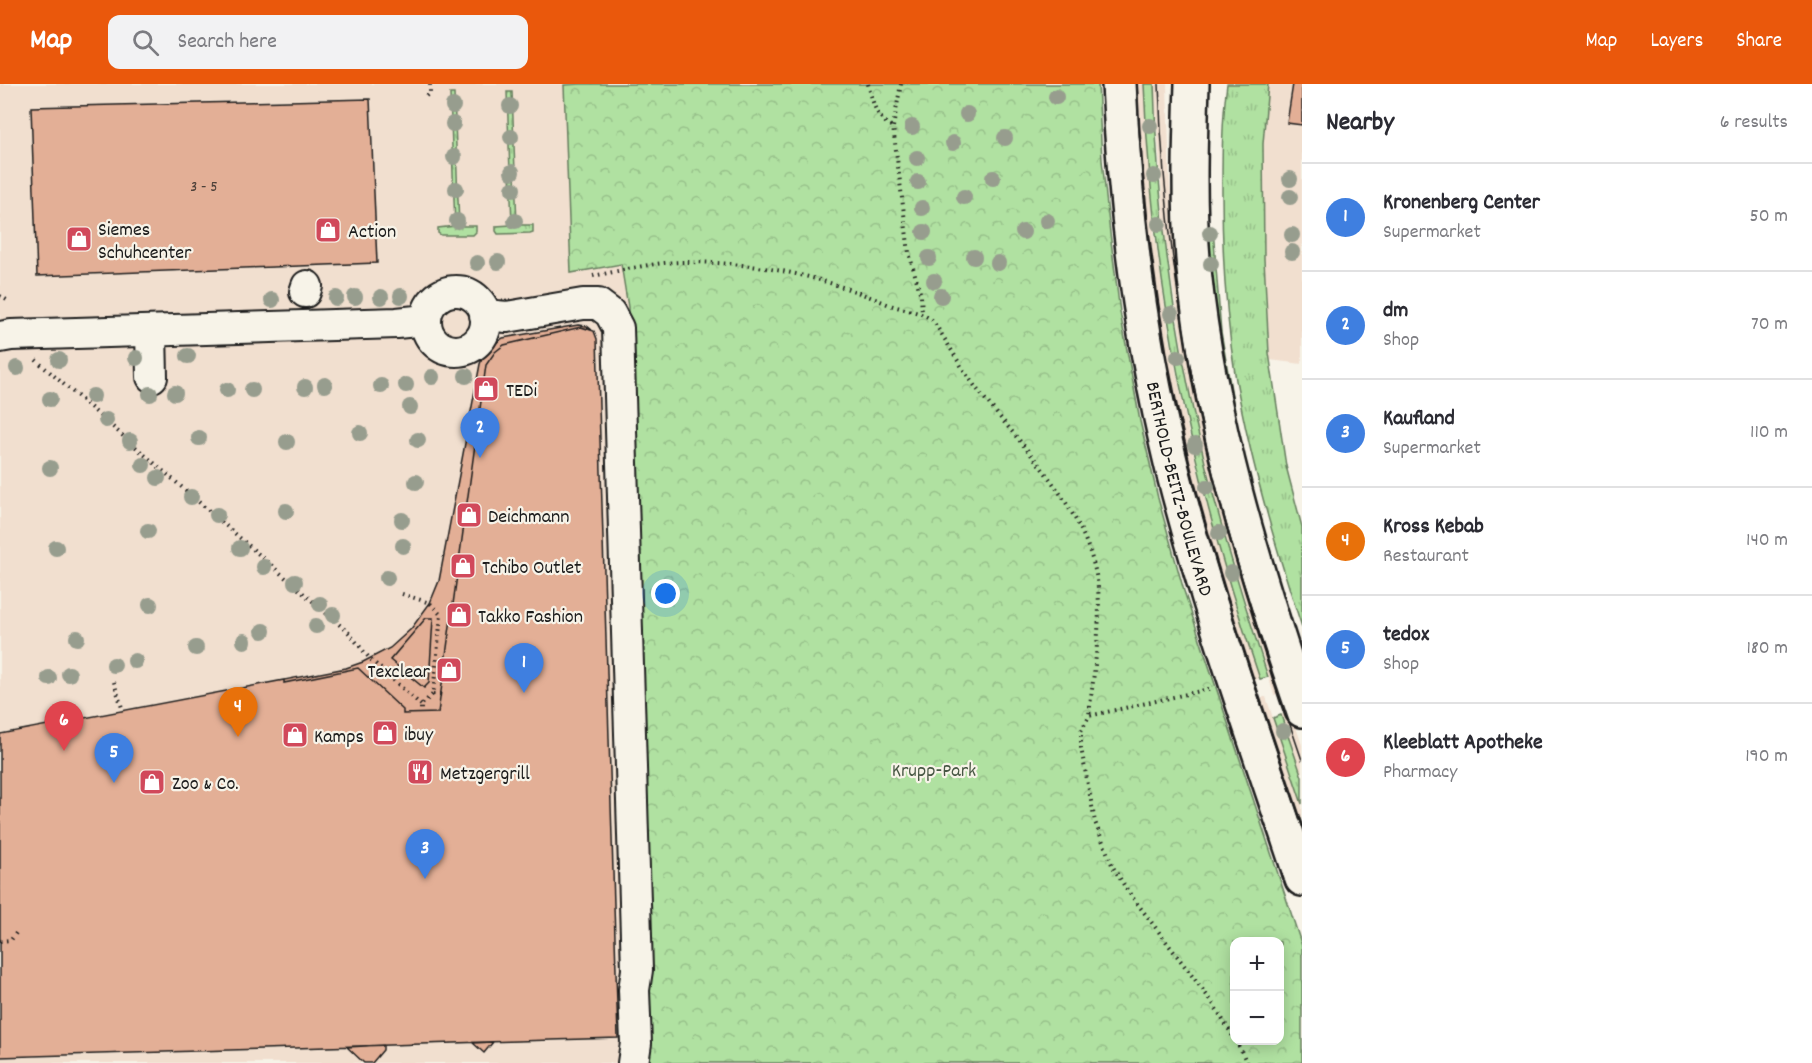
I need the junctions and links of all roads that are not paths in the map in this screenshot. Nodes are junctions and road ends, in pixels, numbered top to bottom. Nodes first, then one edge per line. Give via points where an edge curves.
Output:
1 (1119, 84) edge
2 (1192, 84) edge
3 (485, 315) junction
4 (426, 320) junction
5 (151, 331) junction
6 (0, 338) edge
7 (152, 377) dead end
8 (1302, 710) edge
9 (1302, 879) edge
10 (633, 1063) edge

1 - 9 main road, BERTHOLD-BEITZ-BOULEVARD via 1133,250 1168,450 1217,624
2 - 8 main road via 1192,242 1210,383 1245,531
3 - 4 lane via 470,294 449,291 433,302
3 - 4 lane via 480,338 460,350 438,345 429,334
3 - 10 lane via 507,317 598,304 616,320 618,328 638,970
4 - 5 lane
5 - 6 lane
5 - 7 lane

